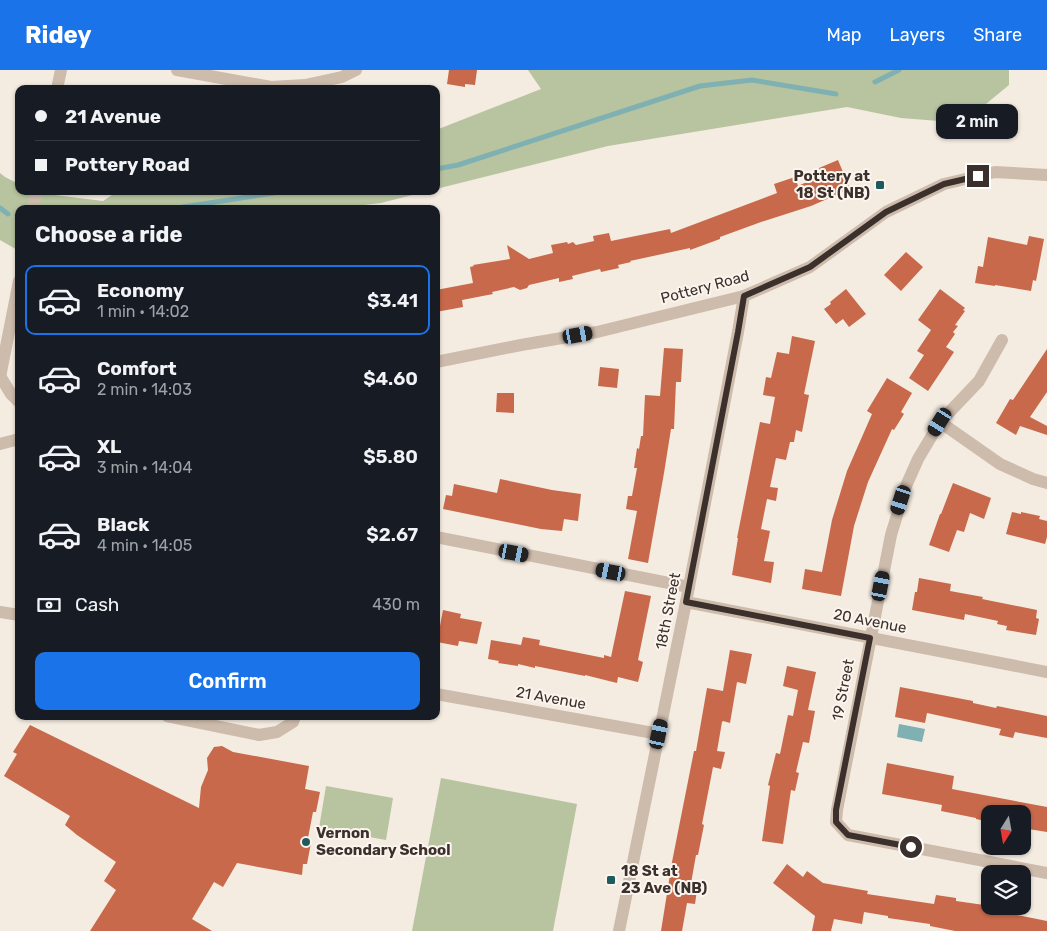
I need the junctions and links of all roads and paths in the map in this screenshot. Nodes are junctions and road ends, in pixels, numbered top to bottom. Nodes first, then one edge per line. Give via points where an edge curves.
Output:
1 (61, 70) edge
2 (177, 70) edge
3 (356, 70) edge
4 (58, 85) edge
5 (260, 85) edge
6 (305, 85) edge
7 (1047, 175) edge
8 (744, 296) junction
9 (15, 301) edge
10 (1002, 340) dead end
11 (440, 361) edge
12 (0, 376) edge
13 (15, 398) edge
14 (940, 422) junction
15 (15, 441) edge
16 (0, 444) edge
17 (1047, 483) edge
18 (440, 539) edge
19 (689, 587) junction
20 (686, 602) junction
21 (0, 612) edge
22 (15, 614) edge
23 (870, 638) junction
24 (1047, 672) edge
25 (440, 695) edge
26 (187, 720) edge
27 (294, 720) edge
28 (659, 734) junction
29 (1047, 873) edge
30 (619, 931) edge

1 - 4 street
2 - 5 street
3 - 6 street via 342,77
7 - 8 street, Pottery Road via 995,172 944,184 886,212 810,267
8 - 11 street, Pottery Road via 597,332
8 - 19 street, 18th Street
9 - 12 street
10 - 14 street, 19 Street via 979,381
12 - 13 street
14 - 17 street via 1000,464
14 - 23 street, 19 Street via 906,486 891,535
15 - 16 street
18 - 19 street
19 - 20 street, 18th Street
20 - 23 street, 20 Avenue
20 - 28 street, 18th Street
21 - 22 street
23 - 24 street, 20 Avenue
23 - 29 street, 19 Street via 836,822 848,835
25 - 28 street, 21 Avenue
26 - 27 street via 259,734 277,732
28 - 30 street, 18th Street

